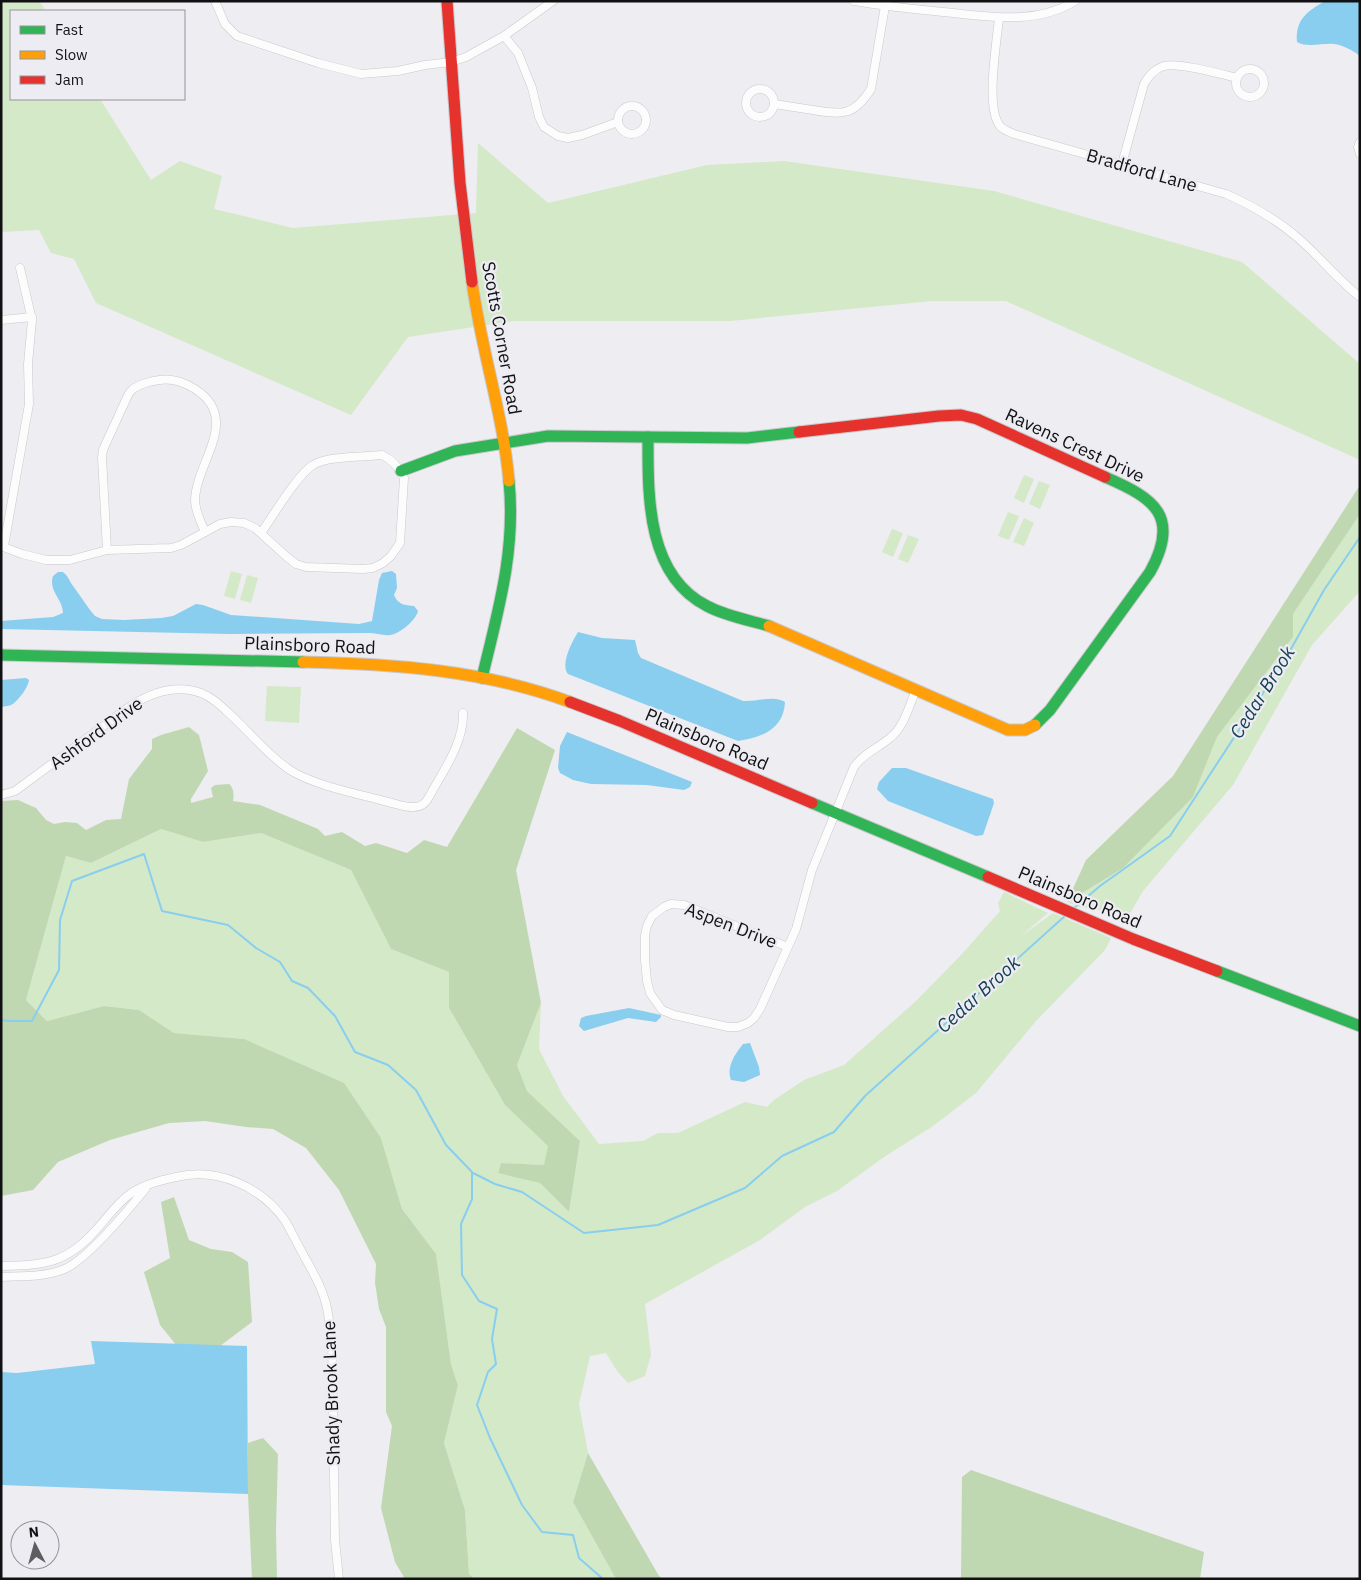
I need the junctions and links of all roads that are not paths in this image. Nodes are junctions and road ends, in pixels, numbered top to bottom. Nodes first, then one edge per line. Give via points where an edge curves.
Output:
1 (215, 1) edge
2 (447, 1) edge
3 (553, 1) edge
4 (854, 1) edge
5 (1075, 1) edge
6 (885, 6) junction
7 (999, 18) junction
8 (504, 36) junction
9 (451, 62) junction
10 (1237, 78) dead end
11 (774, 104) dead end
12 (618, 122) dead end
13 (1360, 142) edge
14 (1360, 154) edge
15 (1122, 164) junction
16 (20, 268) dead end
17 (1360, 298) edge
18 (32, 316) junction
19 (1, 320) edge
20 (648, 437) junction
21 (503, 442) junction
22 (401, 471) junction
23 (205, 532) junction
24 (261, 533) junction
25 (2, 546) edge
26 (107, 550) junction
27 (1, 655) edge
28 (482, 678) junction
29 (916, 690) junction
30 (463, 713) dead end
31 (1, 795) edge
32 (835, 812) junction
33 (788, 947) junction
34 (1360, 1026) edge
35 (148, 1185) junction
36 (92, 1234) junction
37 (100, 1240) junction
38 (1, 1266) edge
39 (15, 1266) junction
40 (16, 1276) junction
41 (1, 1277) edge
42 (339, 1579) edge

1 - 9 street via 225,24 237,36 342,70 361,74
2 - 9 street, Scotts Corner Road
3 - 8 street
4 - 6 street
5 - 7 street via 1057,11
6 - 7 street
6 - 11 street via 871,89 864,100 851,110 836,114
7 - 15 street, Bradford Lane via 993,111 1001,127 1014,134
8 - 9 street
8 - 12 street via 518,53 544,126 558,136 568,138
9 - 21 street, Scotts Corner Road via 473,292
10 - 15 street via 1178,65 1166,65 1150,74 1144,84
13 - 14 street
15 - 17 street, Bradford Lane via 1226,194 1256,207 1299,239
16 - 18 street
18 - 19 street
18 - 25 street via 29,404
20 - 21 street, Ravens Crest Drive via 548,436
20 - 29 street, Ravens Crest Drive via 652,521 665,564 686,592 719,612 791,634
20 - 29 street, Ravens Crest Drive via 747,438 961,415 977,419 1135,490 1152,504 1163,530 1162,550 1157,561 1050,710 1034,727 1011,731
21 - 22 street, Ravens Crest Drive via 456,451
21 - 28 street, Scotts Corner Road via 511,498 509,549
22 - 24 street via 382,455 313,464 302,474
22 - 24 street via 404,478 400,543 392,556 374,568 306,568 287,557
23 - 24 street via 231,522 244,523
23 - 26 street via 171,548
23 - 26 street via 195,502 196,489 215,436 212,407 202,393 190,386 161,379 131,391 103,450
25 - 26 street via 46,560 70,560
27 - 28 street, Plainsboro Road via 379,664
28 - 32 street, Plainsboro Road via 583,706
29 - 32 street via 900,728 862,756 854,766
30 - 31 street, Ashford Drive via 461,737 426,803 420,806 408,807 303,777 291,770 215,700 180,689 161,691 139,700 15,792
32 - 33 street, Aspen Drive via 812,870
32 - 34 street, Plainsboro Road via 1186,960
33 - 33 street, Aspen Drive via 754,1018 748,1024 728,1027 674,1015 662,1010 650,993 645,960 647,926 652,916 671,904 684,905
35 - 36 street, Shady Brook Lane via 130,1194
35 - 37 street
35 - 42 street, Shady Brook Lane via 184,1175 200,1175 229,1180 254,1191 286,1222 319,1284 332,1338 335,1540
36 - 37 street
36 - 39 street, Shady Brook Lane via 57,1261
37 - 40 street via 79,1262 64,1270 45,1275
38 - 39 street, Shady Brook Lane
39 - 40 street
40 - 41 street

